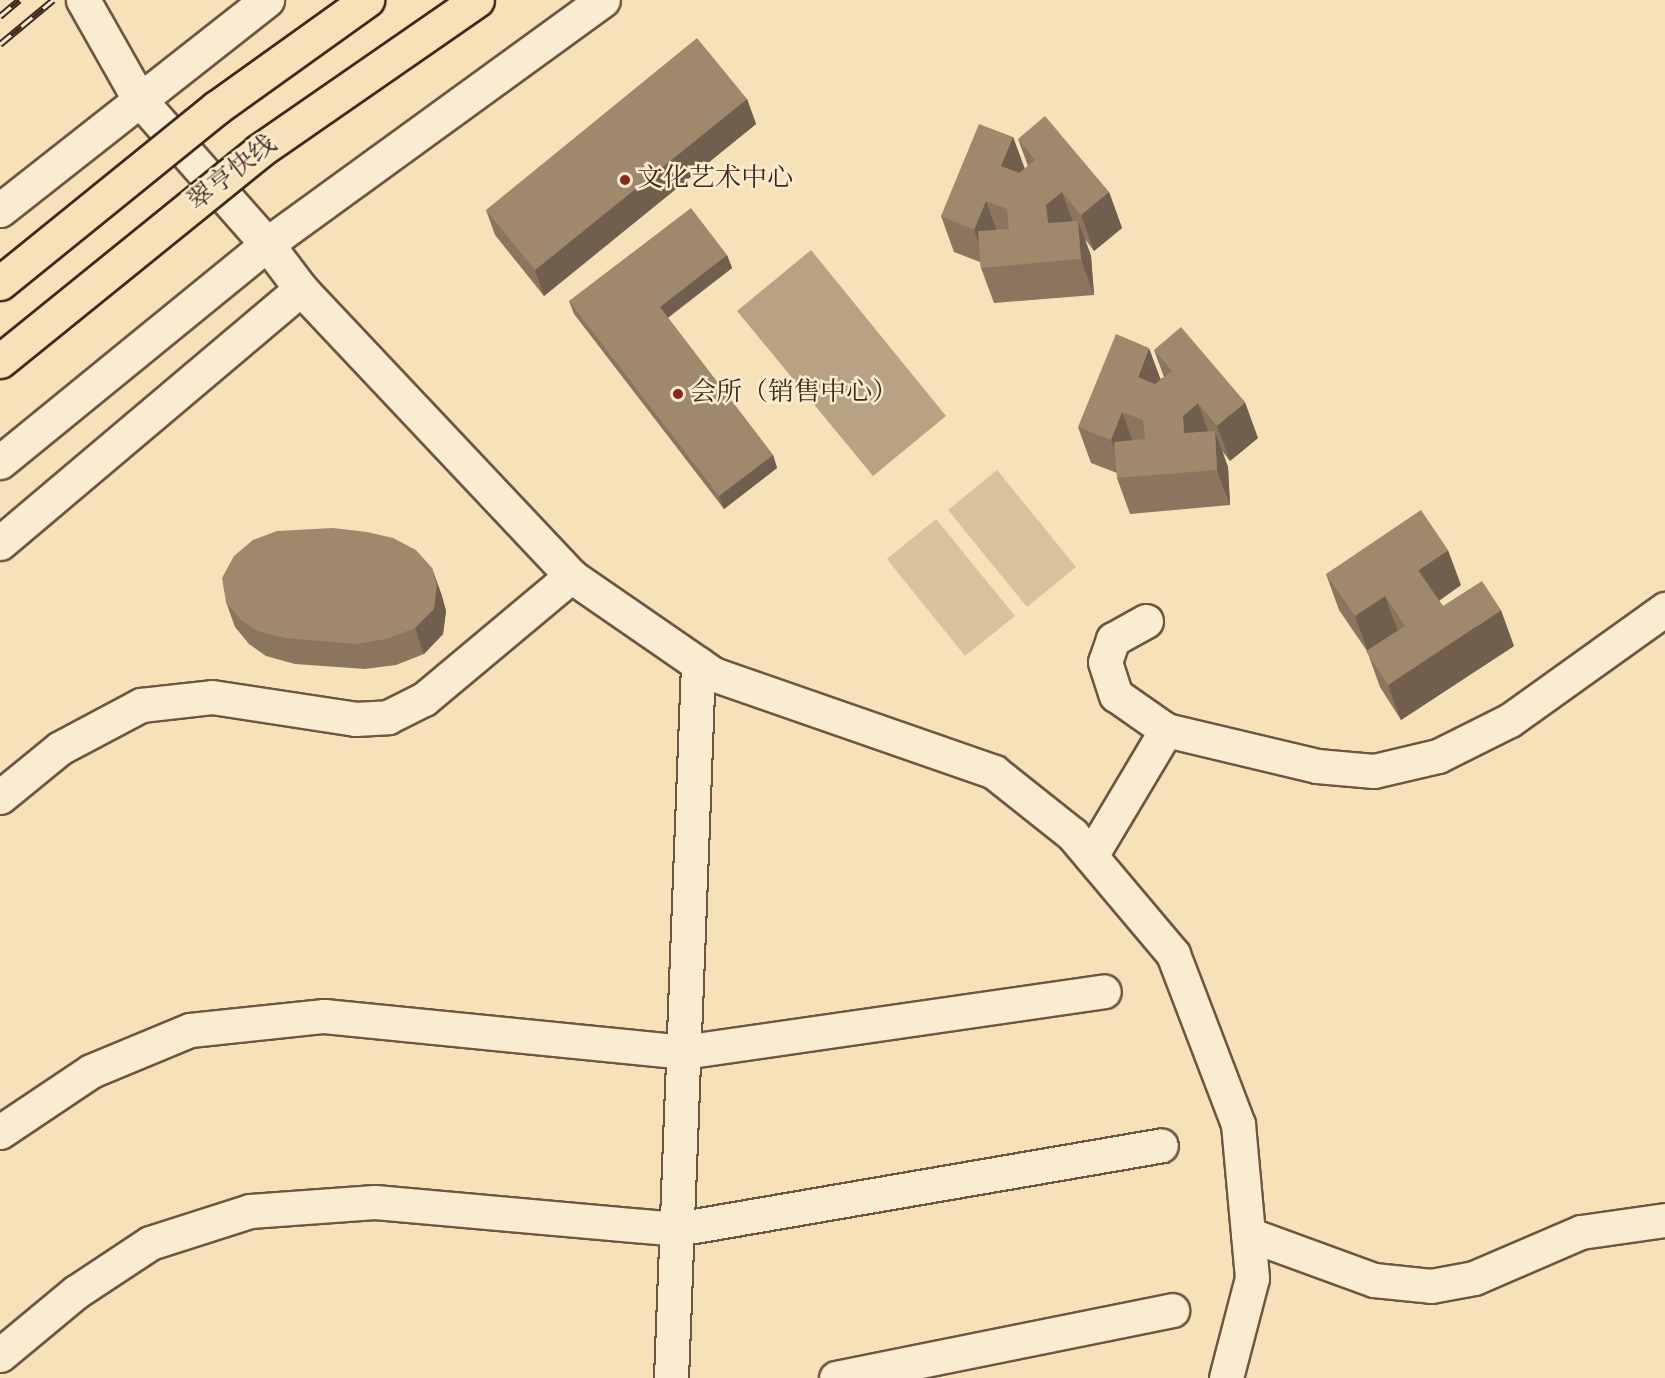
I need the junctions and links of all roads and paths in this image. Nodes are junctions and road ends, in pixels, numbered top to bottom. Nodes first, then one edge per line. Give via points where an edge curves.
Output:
1 (83, 0) edge
2 (267, 0) edge
3 (368, 0) edge
4 (477, 0) edge
5 (603, 0) edge
6 (139, 99) junction
7 (0, 210) edge
8 (267, 243) junction
9 (0, 283) edge
10 (301, 289) junction
11 (0, 362) edge
12 (0, 462) edge
13 (0, 543) edge
14 (571, 576) junction
15 (1665, 609) edge
16 (1146, 621) dead end
17 (698, 664) junction
18 (1166, 730) junction
19 (0, 797) edge
20 (1091, 856) junction
21 (1104, 991) dead end
22 (683, 1052) junction
23 (0, 1132) edge
24 (1161, 1145) dead end
25 (1665, 1220) edge
26 (677, 1229) junction
27 (1248, 1233) junction
28 (1172, 1310) dead end
29 (0, 1355) edge
30 (671, 1378) edge
31 (836, 1378) edge
32 (1226, 1378) edge

1 - 6 street
2 - 6 street
3 - 9 highway, bridge via 216,108
4 - 11 highway, 翠亨快线, bridge via 259,151
5 - 8 street
6 - 7 street
6 - 8 street
8 - 10 street
8 - 12 street
10 - 13 street
10 - 14 street
14 - 17 street
14 - 19 street via 424,699 388,717 355,719 212,697 141,705 60,748
15 - 18 street via 1510,720 1438,756 1374,771 1317,766
16 - 18 street via 1113,639 1104,662 1116,695
17 - 20 street via 713,674 994,772 1072,834
17 - 22 street
18 - 20 street
20 - 27 street via 1173,954 1238,1124
21 - 22 street
22 - 23 street via 324,1016 190,1030 91,1071
22 - 26 street
24 - 26 street
25 - 27 street via 1581,1232 1474,1278 1431,1286 1374,1280
26 - 29 street via 375,1202 250,1211 150,1244 76,1292
26 - 30 street
27 - 32 street via 1252,1278
28 - 31 street

